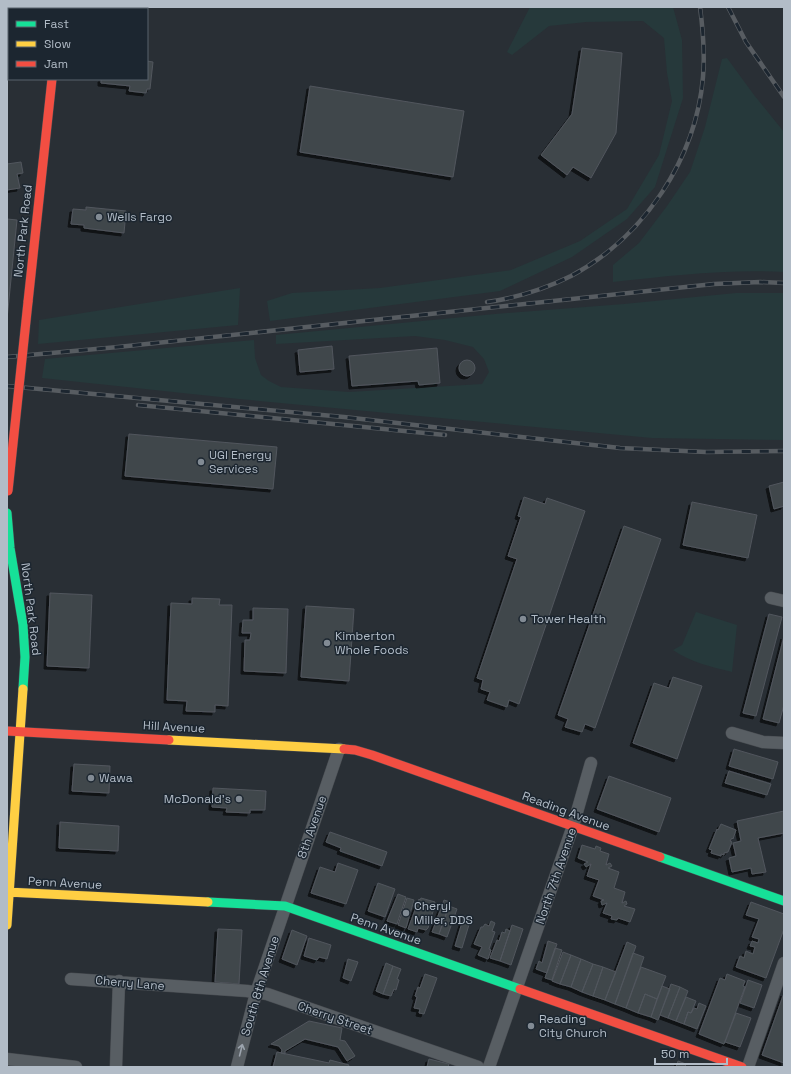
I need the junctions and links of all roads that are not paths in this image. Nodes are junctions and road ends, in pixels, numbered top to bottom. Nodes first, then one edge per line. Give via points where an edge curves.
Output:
1 (52, 80) edge
2 (7, 494) edge
3 (7, 513) edge
4 (771, 598) dead end
5 (784, 600) edge
6 (7, 731) edge
7 (21, 731) junction
8 (732, 733) dead end
9 (784, 743) edge
10 (340, 749) junction
11 (591, 763) dead end
12 (11, 810) edge
13 (573, 826) junction
14 (8, 892) edge
15 (784, 901) edge
16 (285, 906) junction
17 (7, 925) edge
18 (784, 963) edge
19 (71, 979) dead end
20 (119, 981) junction
21 (188, 988) joint
22 (517, 988) junction
23 (256, 993) junction
24 (7, 1059) edge
25 (76, 1067) edge
26 (116, 1067) edge
27 (237, 1067) edge
28 (478, 1067) edge
29 (489, 1067) edge
30 (742, 1067) edge
31 (748, 1067) edge

1 - 2 street, North Park Road, bridge
3 - 7 street, North Park Road via 25,648
4 - 5 street
6 - 7 street, Hill Avenue
7 - 10 street, Hill Avenue
7 - 12 street, North Park Road
8 - 9 street via 763,742
10 - 13 street, Reading Avenue via 372,755
10 - 16 street, 8th Avenue
11 - 13 street, North 7th Avenue
12 - 14 street, North Park Road
13 - 15 street, Reading Avenue
13 - 22 street, North 7th Avenue
14 - 16 street, Penn Avenue
14 - 17 street, North Park Road
16 - 22 street, Penn Avenue
16 - 23 street, South 8th Avenue
18 - 31 street
19 - 20 street, Cherry Lane
20 - 21 street, Cherry Lane
20 - 26 street
21 - 23 street, Cherry Street
22 - 29 street, North 7th Avenue
22 - 30 street, Penn Avenue
27 -> 23 street, South 8th Avenue
23 - 28 street, Cherry Street via 267,994
24 - 25 street

